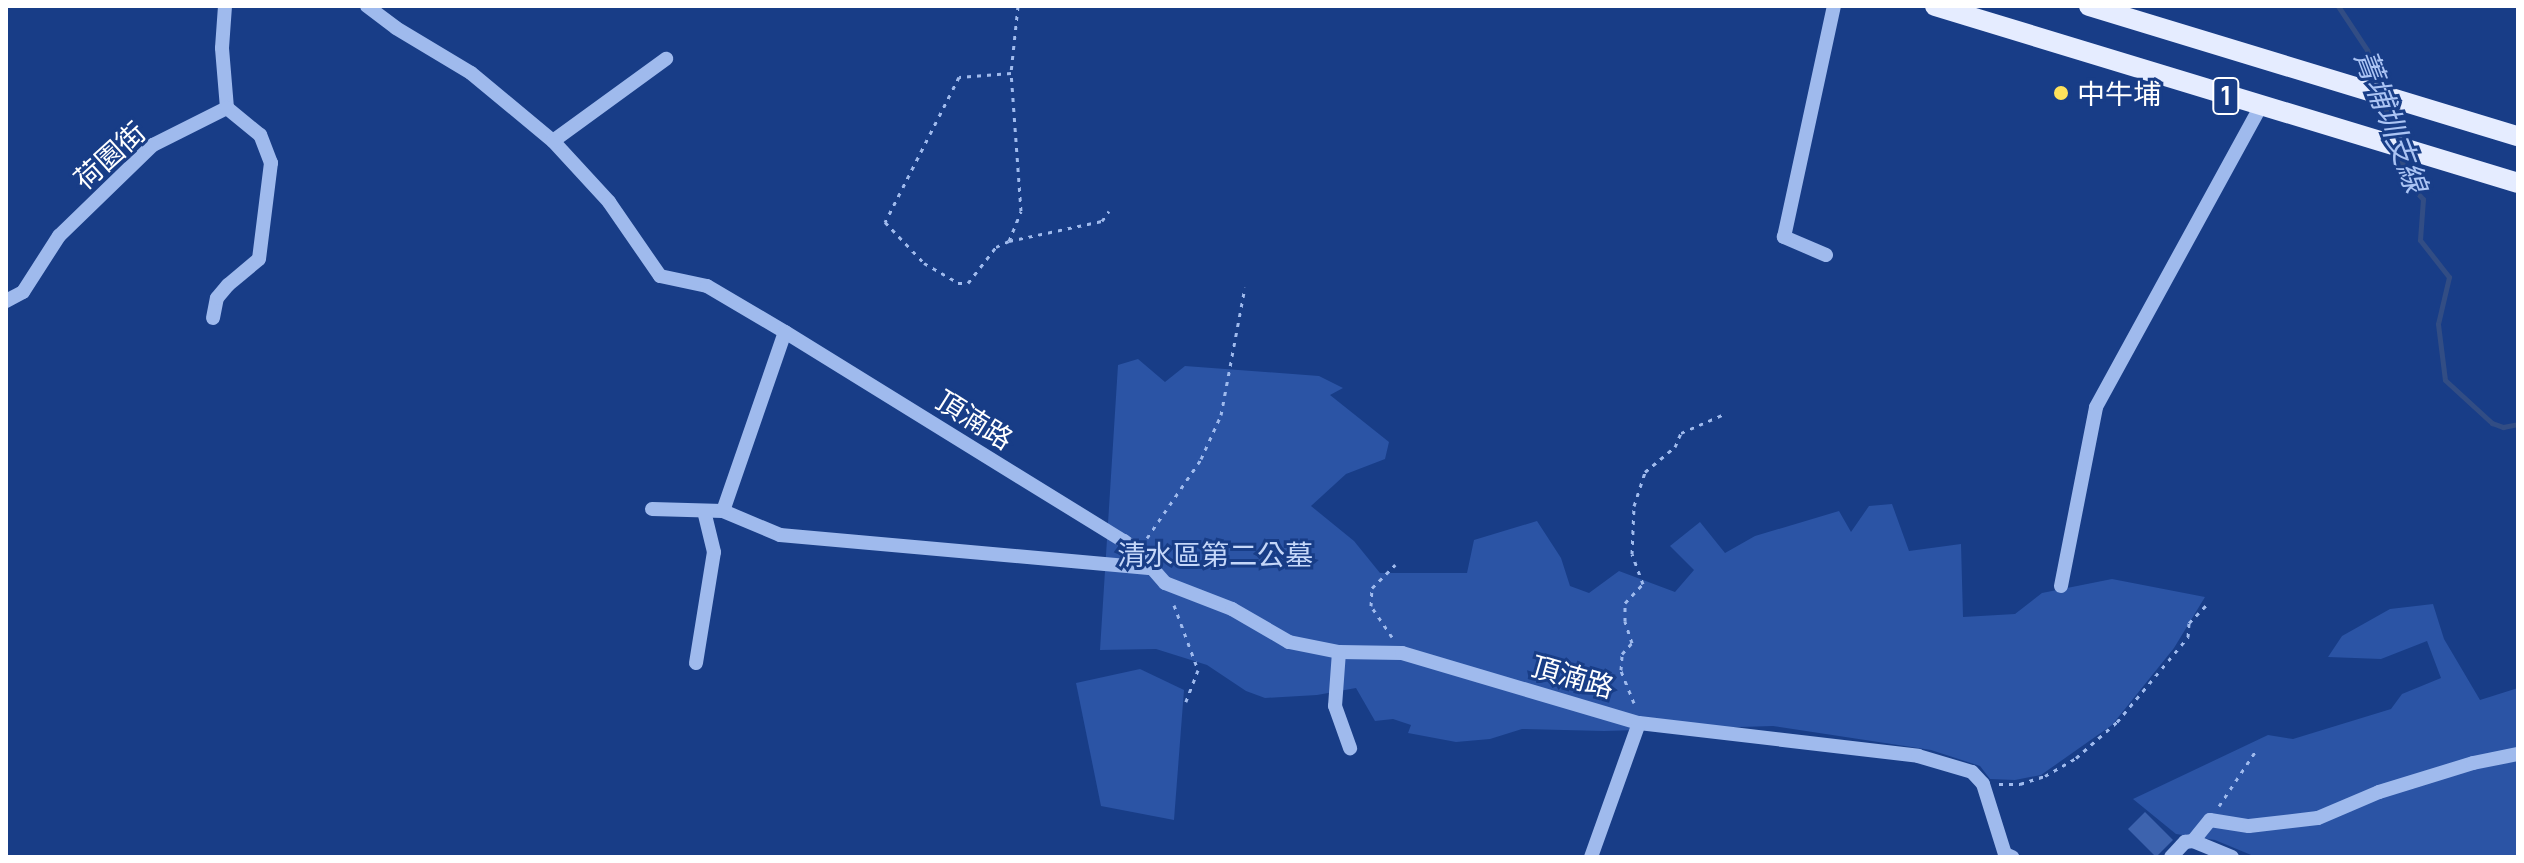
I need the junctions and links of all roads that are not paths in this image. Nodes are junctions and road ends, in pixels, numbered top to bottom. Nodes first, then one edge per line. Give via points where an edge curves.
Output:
1 (225, 6) edge
2 (367, 6) edge
3 (1834, 6) edge
4 (1935, 6) edge
5 (2089, 6) edge
6 (666, 59) dead end
7 (2260, 107) junction
8 (227, 108) junction
9 (2518, 136) edge
10 (553, 141) junction
11 (2518, 183) edge
12 (1826, 255) dead end
13 (6, 301) edge
14 (213, 318) dead end
15 (785, 332) junction
16 (652, 509) dead end
17 (704, 511) junction
18 (723, 511) junction
19 (1152, 568) junction
20 (2061, 586) dead end
21 (1339, 652) junction
22 (696, 663) dead end
23 (1639, 723) junction
24 (1350, 748) dead end
25 (2518, 754) edge
26 (2193, 841) junction
27 (2007, 856) edge
28 (1591, 857) edge
29 (2171, 857) edge
30 (2232, 857) edge

1 - 8 street
2 - 10 street, 頂湳路 via 471,73
3 - 12 street via 1784,237
4 - 7 main road, 1
5 - 9 main road, 1
6 - 10 street
7 - 11 main road, 1
7 - 20 street via 2096,407
8 - 13 street, 荷園街 via 153,145 59,236 23,292
8 - 14 street via 260,135 271,163 259,259 222,292
10 - 15 street, 頂湳路 via 609,202 660,276 707,286
15 - 18 street
15 - 19 street, 頂湳路 via 1138,552
16 - 17 street
17 - 18 street
17 - 22 street via 714,552
18 - 19 street via 780,535
19 - 21 street, 頂湳路 via 1165,583 1232,609 1289,642
21 - 23 street, 頂湳路 via 1402,653
21 - 24 street via 1335,706
23 - 27 street, 頂湳路 via 1918,756 1972,772 1983,784
23 - 28 street, 頂湳路
25 - 26 street via 2379,792 2318,818 2249,826 2210,820
26 - 29 street
26 - 30 street

